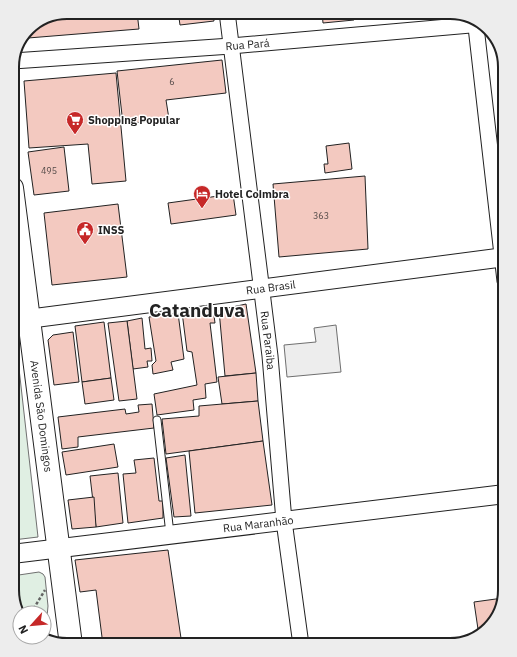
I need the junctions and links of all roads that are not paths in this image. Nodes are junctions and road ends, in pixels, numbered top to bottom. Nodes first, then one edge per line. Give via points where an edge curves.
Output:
1 (229, 19) edge
2 (468, 23) edge
3 (479, 29) edge
4 (231, 46) junction
5 (20, 61) edge
6 (498, 204) edge
7 (498, 259) edge
8 (261, 288) junction
9 (19, 320) edge
10 (158, 420) dead end
11 (498, 495) edge
12 (284, 521) junction
13 (170, 534) junction
14 (58, 548) junction
15 (19, 553) edge
16 (66, 608) junction
17 (61, 638) edge
18 (70, 638) edge
19 (300, 638) edge

1 - 4 street, Rua Paraiba
2 - 4 street, Rua Pará
3 - 6 street
4 - 5 street, Rua Pará
4 - 8 street, Rua Paraiba
7 - 8 street, Rua Brasil
8 - 9 street, Rua Brasil
8 - 12 street, Rua Paraiba via 270,356
9 - 14 main road, Avenida São Domingos
10 - 13 lane
11 - 12 street, Rua Maranhão
12 - 13 street, Rua Maranhão
12 - 19 street, Rua Paraiba
13 - 14 street, Rua Maranhão
14 - 15 street, Rua Maranhão
14 - 16 main road, Avenida São Domingos
16 - 17 street
16 - 18 main road, Avenida São Domingos

